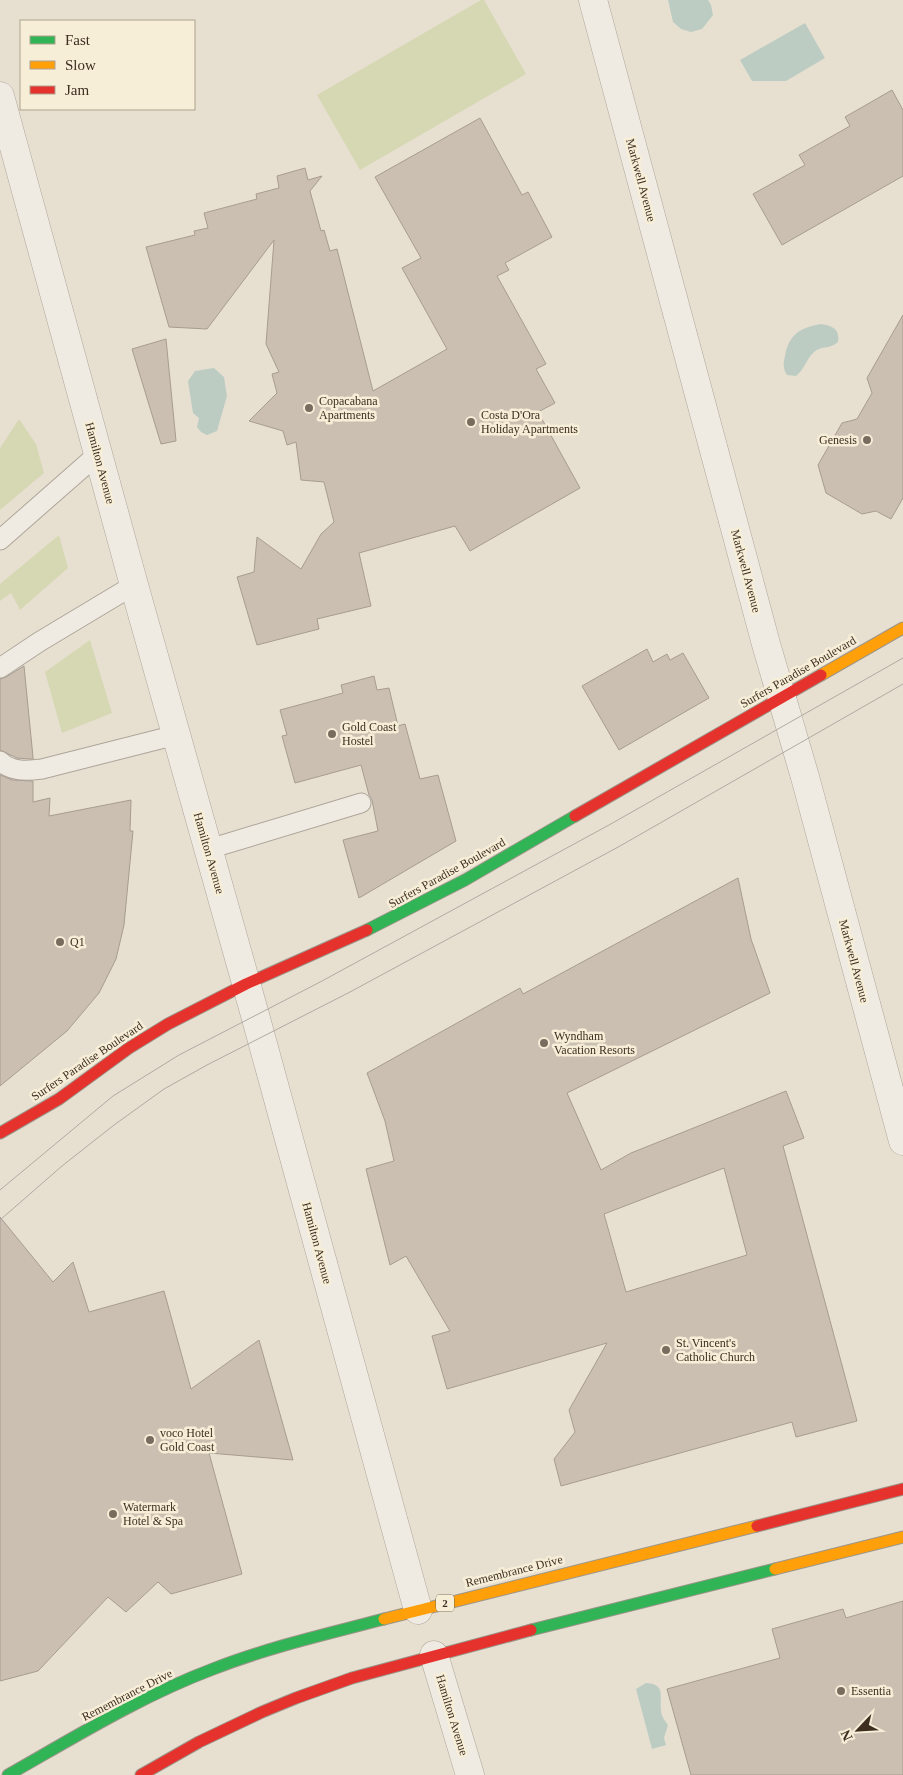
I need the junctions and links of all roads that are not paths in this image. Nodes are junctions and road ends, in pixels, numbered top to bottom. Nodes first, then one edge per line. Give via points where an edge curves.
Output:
1 (593, 0) edge
2 (0, 96) edge
3 (98, 454) junction
4 (0, 540) edge
5 (134, 585) junction
6 (903, 628) edge
7 (0, 668) edge
8 (782, 698) junction
9 (176, 735) junction
10 (0, 761) edge
11 (361, 803) dead end
12 (209, 850) junction
13 (246, 984) junction
14 (0, 1133) edge
15 (903, 1141) edge
16 (903, 1489) edge
17 (903, 1537) edge
18 (418, 1610) junction
19 (434, 1655) junction
20 (8, 1775) edge
21 (141, 1775) edge
22 (470, 1775) edge

1 - 8 street, Markwell Avenue
2 - 3 street, Hamilton Avenue
3 - 4 lane
3 - 5 street, Hamilton Avenue
5 - 7 lane
5 - 9 street, Hamilton Avenue
6 - 8 main road, Surfers Paradise Boulevard
8 - 13 main road, Surfers Paradise Boulevard via 465,880 389,920
8 - 15 street, Markwell Avenue
9 - 10 lane via 42,770 24,771 5,766
9 - 12 street, Hamilton Avenue
11 - 12 lane
12 - 13 street, Hamilton Avenue
13 - 14 main road, Surfers Paradise Boulevard via 168,1024 58,1099
13 - 18 street, Hamilton Avenue
16 - 18 main road, Remembrance Drive / 2
17 - 19 main road
18 - 20 main road, Remembrance Drive / 2 via 270,1649 212,1669 129,1707
19 - 21 main road via 296,1698 199,1742
19 - 22 street, Hamilton Avenue

